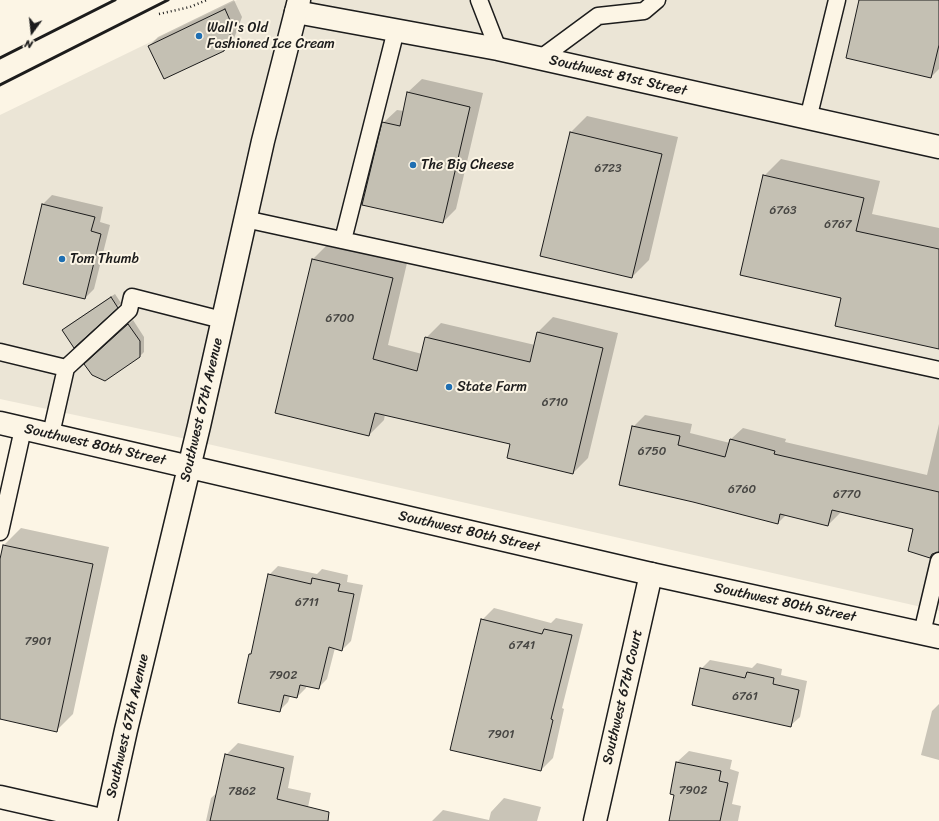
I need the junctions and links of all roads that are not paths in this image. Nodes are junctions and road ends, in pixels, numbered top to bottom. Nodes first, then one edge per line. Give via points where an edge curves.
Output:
1 (479, 0) edge
2 (658, 0) edge
3 (837, 0) edge
4 (297, 6) edge
5 (396, 30) junction
6 (498, 49) junction
7 (541, 58) junction
8 (808, 119) junction
9 (939, 147) edge
10 (245, 219) junction
11 (343, 240) junction
12 (222, 320) junction
13 (0, 352) edge
14 (66, 368) junction
15 (939, 370) edge
16 (0, 423) edge
17 (24, 429) junction
18 (51, 434) junction
19 (189, 467) junction
20 (0, 532) edge
21 (939, 562) edge
22 (651, 574) junction
23 (931, 635) edge
24 (0, 797) edge
25 (106, 821) edge
26 (595, 821) edge

1 - 6 lane
2 - 7 lane via 644,11 598,16
3 - 8 lane
4 - 5 street, Southwest 81st Street
4 - 10 street, Southwest 67th Avenue
5 - 6 street, Southwest 81st Street
5 - 11 lane
6 - 7 street, Southwest 81st Street
7 - 8 street, Southwest 81st Street
8 - 9 street, Southwest 81st Street
10 - 11 lane
10 - 12 street, Southwest 67th Avenue
11 - 15 lane
12 - 14 lane via 132,297 129,310
12 - 19 street, Southwest 67th Avenue
13 - 14 lane
14 - 18 lane
16 - 17 street, Southwest 80th Street
17 - 18 street, Southwest 80th Street
17 - 20 lane
18 - 19 street, Southwest 80th Street
19 - 22 street, Southwest 80th Street
19 - 25 street, Southwest 67th Avenue
21 - 23 lane
22 - 23 street, Southwest 80th Street
22 - 26 street, Southwest 67th Court
24 - 25 street

